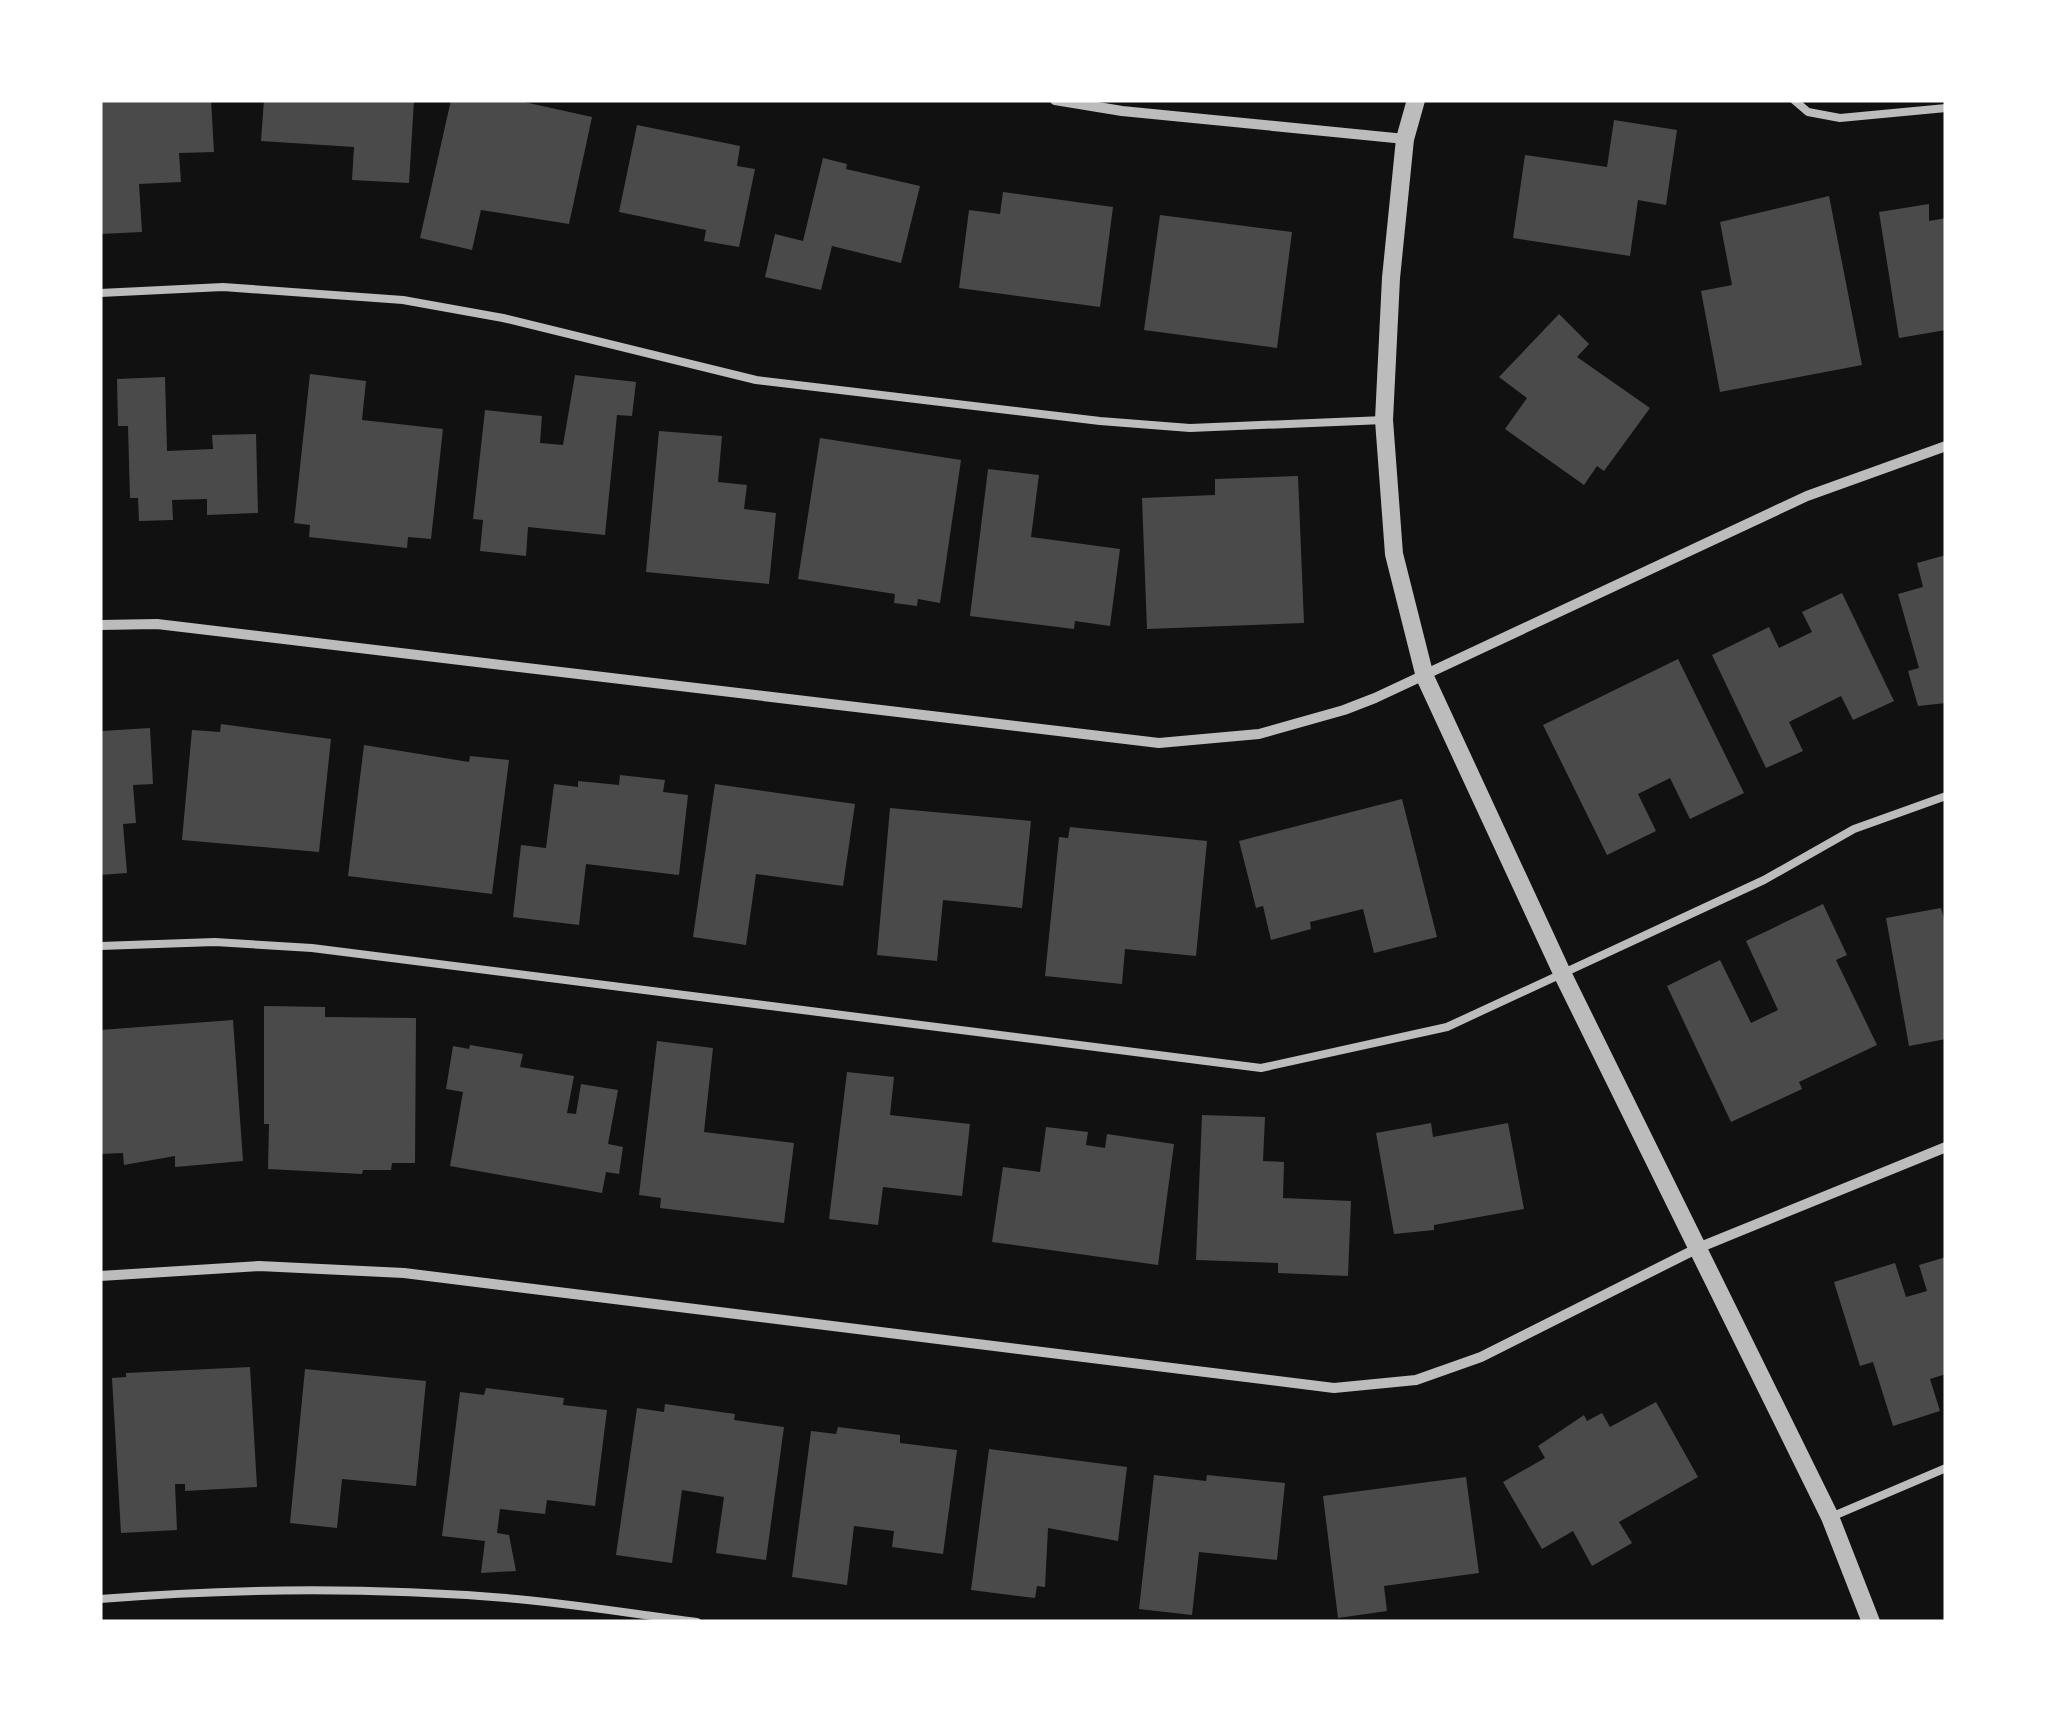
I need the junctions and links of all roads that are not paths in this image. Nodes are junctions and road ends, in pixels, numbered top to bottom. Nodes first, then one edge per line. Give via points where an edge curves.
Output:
1 (1055, 100) edge
2 (1416, 100) edge
3 (1794, 100) edge
4 (1946, 108) edge
5 (1405, 139) junction
6 (100, 293) edge
7 (1384, 420) junction
8 (1946, 446) edge
9 (100, 625) edge
10 (1425, 676) junction
11 (1946, 796) edge
12 (100, 946) edge
13 (1563, 975) junction
14 (1946, 1147) edge
15 (1698, 1248) junction
16 (100, 1276) edge
17 (1946, 1468) edge
18 (1830, 1518) junction
19 (100, 1598) edge
20 (696, 1622) edge
21 (1871, 1622) edge

1 - 5 street
2 - 5 street
3 - 4 lane via 1808,112 1840,118
5 - 7 street
6 - 7 lane via 223,287 404,300 756,380 1100,421 1190,428
7 - 10 street via 1394,554
8 - 10 street via 1807,496
9 - 10 street via 156,624 1158,742 1259,734 1344,710
10 - 13 street
11 - 13 lane via 1854,829 1764,880
12 - 13 lane via 215,942 312,948 1261,1068 1447,1027
13 - 15 street
14 - 15 street
15 - 16 street via 1481,1357 1416,1380 1334,1388 404,1273 260,1266
15 - 18 street
17 - 18 lane
18 - 21 street
19 - 20 lane via 363,1590 509,1598

